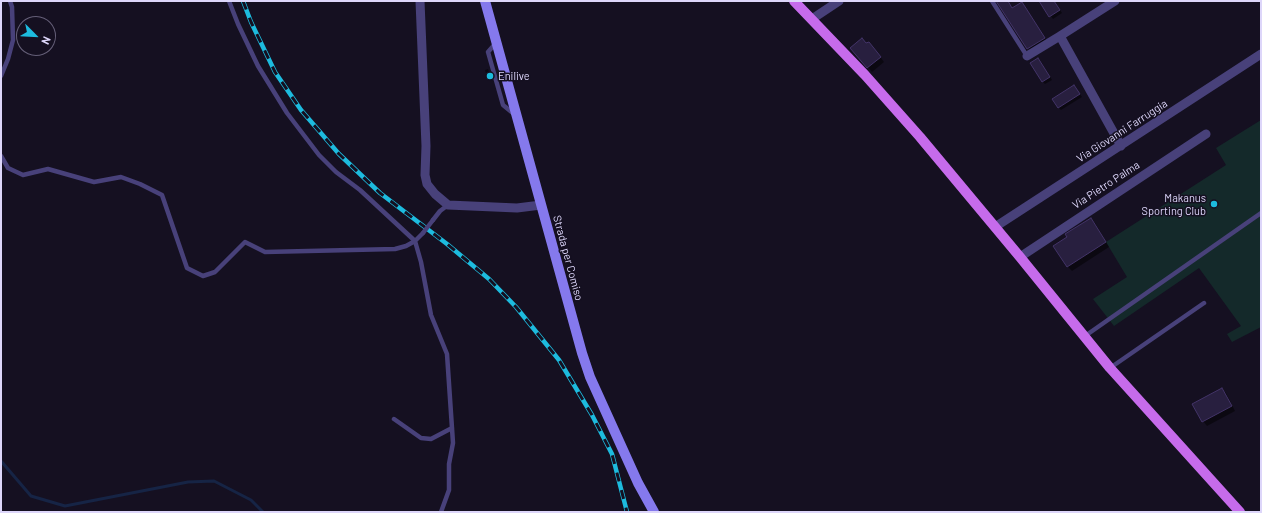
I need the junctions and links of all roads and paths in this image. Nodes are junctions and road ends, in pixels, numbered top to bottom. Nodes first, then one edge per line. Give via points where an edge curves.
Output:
1 (10, 1) edge
2 (229, 1) edge
3 (420, 1) edge
4 (485, 1) edge
5 (794, 1) edge
6 (840, 1) edge
7 (992, 1) edge
8 (1115, 1) edge
9 (812, 19) junction
10 (1060, 36) junction
11 (1261, 54) edge
12 (1027, 56) joint
13 (1, 76) edge
14 (1206, 134) dead end
15 (1121, 146) junction
16 (1, 156) edge
17 (448, 205) junction
18 (541, 205) junction
19 (1261, 213) edge
20 (995, 227) junction
21 (415, 241) junction
22 (1020, 256) junction
23 (1204, 303) dead end
24 (1085, 336) junction
25 (1110, 368) junction
26 (394, 419) dead end
27 (452, 428) junction
28 (441, 512) edge
29 (654, 512) edge
30 (1240, 512) edge

1 - 13 lane via 13,40
2 - 21 lane via 258,66 287,113 336,172 360,190
3 - 17 street via 425,175 427,184
4 - 18 main road, Strada per Comiso
5 - 9 main road
6 - 9 street
7 - 12 lane
8 - 10 street
9 - 20 main road via 865,75
10 - 12 street
10 - 15 street
11 - 15 street, Via Giovanni Farruggia
14 - 22 street, Via Pietro Palma
15 - 20 street, Via Giovanni Farruggia
16 - 21 lane via 8,168 23,175 48,169 94,182 120,177 162,195 187,268 203,276 215,272 245,242 265,252 395,248
17 - 18 street via 517,208
17 - 21 lane, bridge
18 - 29 main road, Strada per Comiso via 590,376 638,483
19 - 24 lane
20 - 22 main road
21 - 27 lane via 431,315 447,354
22 - 24 main road
23 - 25 lane
24 - 25 main road
25 - 30 main road
26 - 27 lane via 421,438 431,439
27 - 28 lane via 449,490

